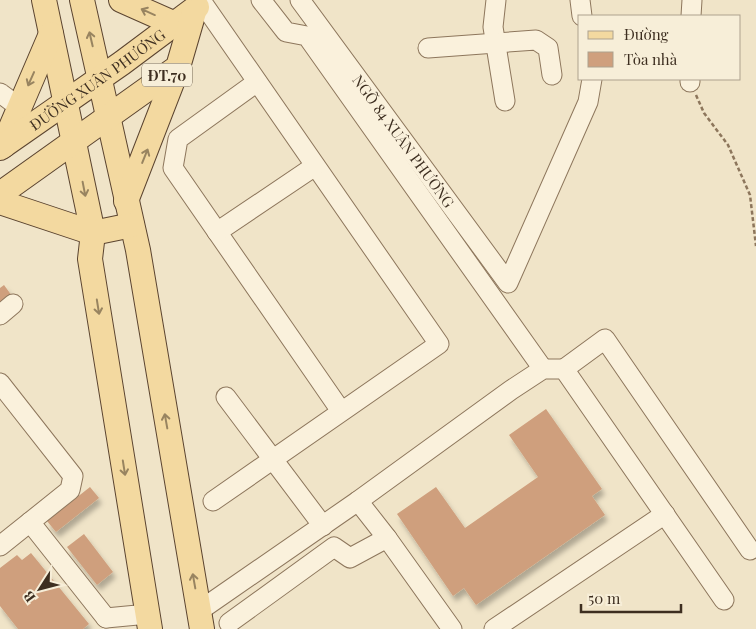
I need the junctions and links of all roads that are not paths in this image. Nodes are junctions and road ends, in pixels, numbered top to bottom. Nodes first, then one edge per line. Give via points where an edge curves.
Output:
1 (44, 0) edge
2 (82, 0) edge
3 (121, 0) edge
4 (261, 0) edge
5 (300, 0) edge
6 (496, 0) edge
7 (580, 0) edge
8 (193, 9) edge
9 (582, 15) edge
10 (51, 34) junction
11 (496, 42) junction
12 (428, 48) dead end
13 (178, 67) junction
14 (552, 75) dead end
15 (100, 77) junction
16 (592, 80) edge
17 (257, 82) junction
18 (0, 93) edge
19 (66, 101) junction
20 (505, 101) dead end
21 (19, 107) junction
22 (109, 116) junction
23 (74, 141) junction
24 (2, 147) edge
25 (315, 166) junction
26 (424, 185) junction
27 (0, 194) edge
28 (126, 201) junction
29 (0, 202) edge
30 (132, 225) junction
31 (217, 232) junction
32 (93, 233) junction
33 (564, 368) junction
34 (543, 369) junction
35 (0, 383) edge
36 (226, 397) dead end
37 (341, 411) junction
38 (272, 459) junction
39 (213, 501) dead end
40 (358, 501) junction
41 (665, 514) junction
42 (30, 522) junction
43 (323, 526) junction
44 (387, 538) junction
45 (0, 546) edge
46 (750, 550) dead end
47 (724, 600) dead end
48 (200, 620) edge
49 (149, 621) edge
50 (229, 623) dead end
51 (104, 624) edge
52 (452, 629) edge
53 (494, 629) edge

1 - 10 main road
15 -> 2 main road
8 -> 3 main road
4 - 26 street via 286,32 307,36
5 - 26 street, NGÕ 84 XUÂN PHƯƠNG
6 - 11 street via 493,27
7 - 9 street
8 - 13 main road, ĐƯỜNG XUÂN PHƯƠNG / ĐT.70
8 - 15 main road, ĐƯỜNG XUÂN PHƯƠNG / ĐT.70
8 - 17 street
10 - 19 main road
10 -> 21 main road
11 - 12 street
11 - 14 street via 536,40 548,48
11 - 20 street
13 - 22 main road, ĐT.70
28 -> 13 main road, ĐƯỜNG XUÂN PHƯƠNG
15 - 19 main road, ĐƯỜNG XUÂN PHƯƠNG / ĐT.70
15 - 22 main road
16 - 26 street, NGÕ 84 XUÂN PHƯƠNG via 588,102 508,283
17 - 25 street
17 - 31 street via 178,139 172,168
18 - 21 street
19 - 23 main road
19 - 24 main road, ĐƯỜNG XUÂN PHƯƠNG / ĐT.70
21 - 24 main road
22 - 23 main road, ĐT.70
22 - 28 main road
23 - 27 main road, ĐT.70
23 -> 32 main road
25 - 31 street
25 - 37 street via 439,344
26 - 34 street
28 - 30 main road
29 - 32 main road
30 - 32 main road
48 -> 30 main road
31 - 37 street
32 -> 49 main road via 90,260
33 - 34 street
33 - 41 street
33 - 46 street via 605,340
34 - 40 street
35 - 42 street via 73,476 70,490
36 - 38 street
37 - 38 street
38 - 39 street
38 - 43 street
40 - 43 street
40 - 44 street
41 - 47 street
41 - 53 street
42 - 45 street
42 - 51 street
43 - 48 street
44 - 50 street via 350,558 334,547
44 - 52 street
49 - 51 street

